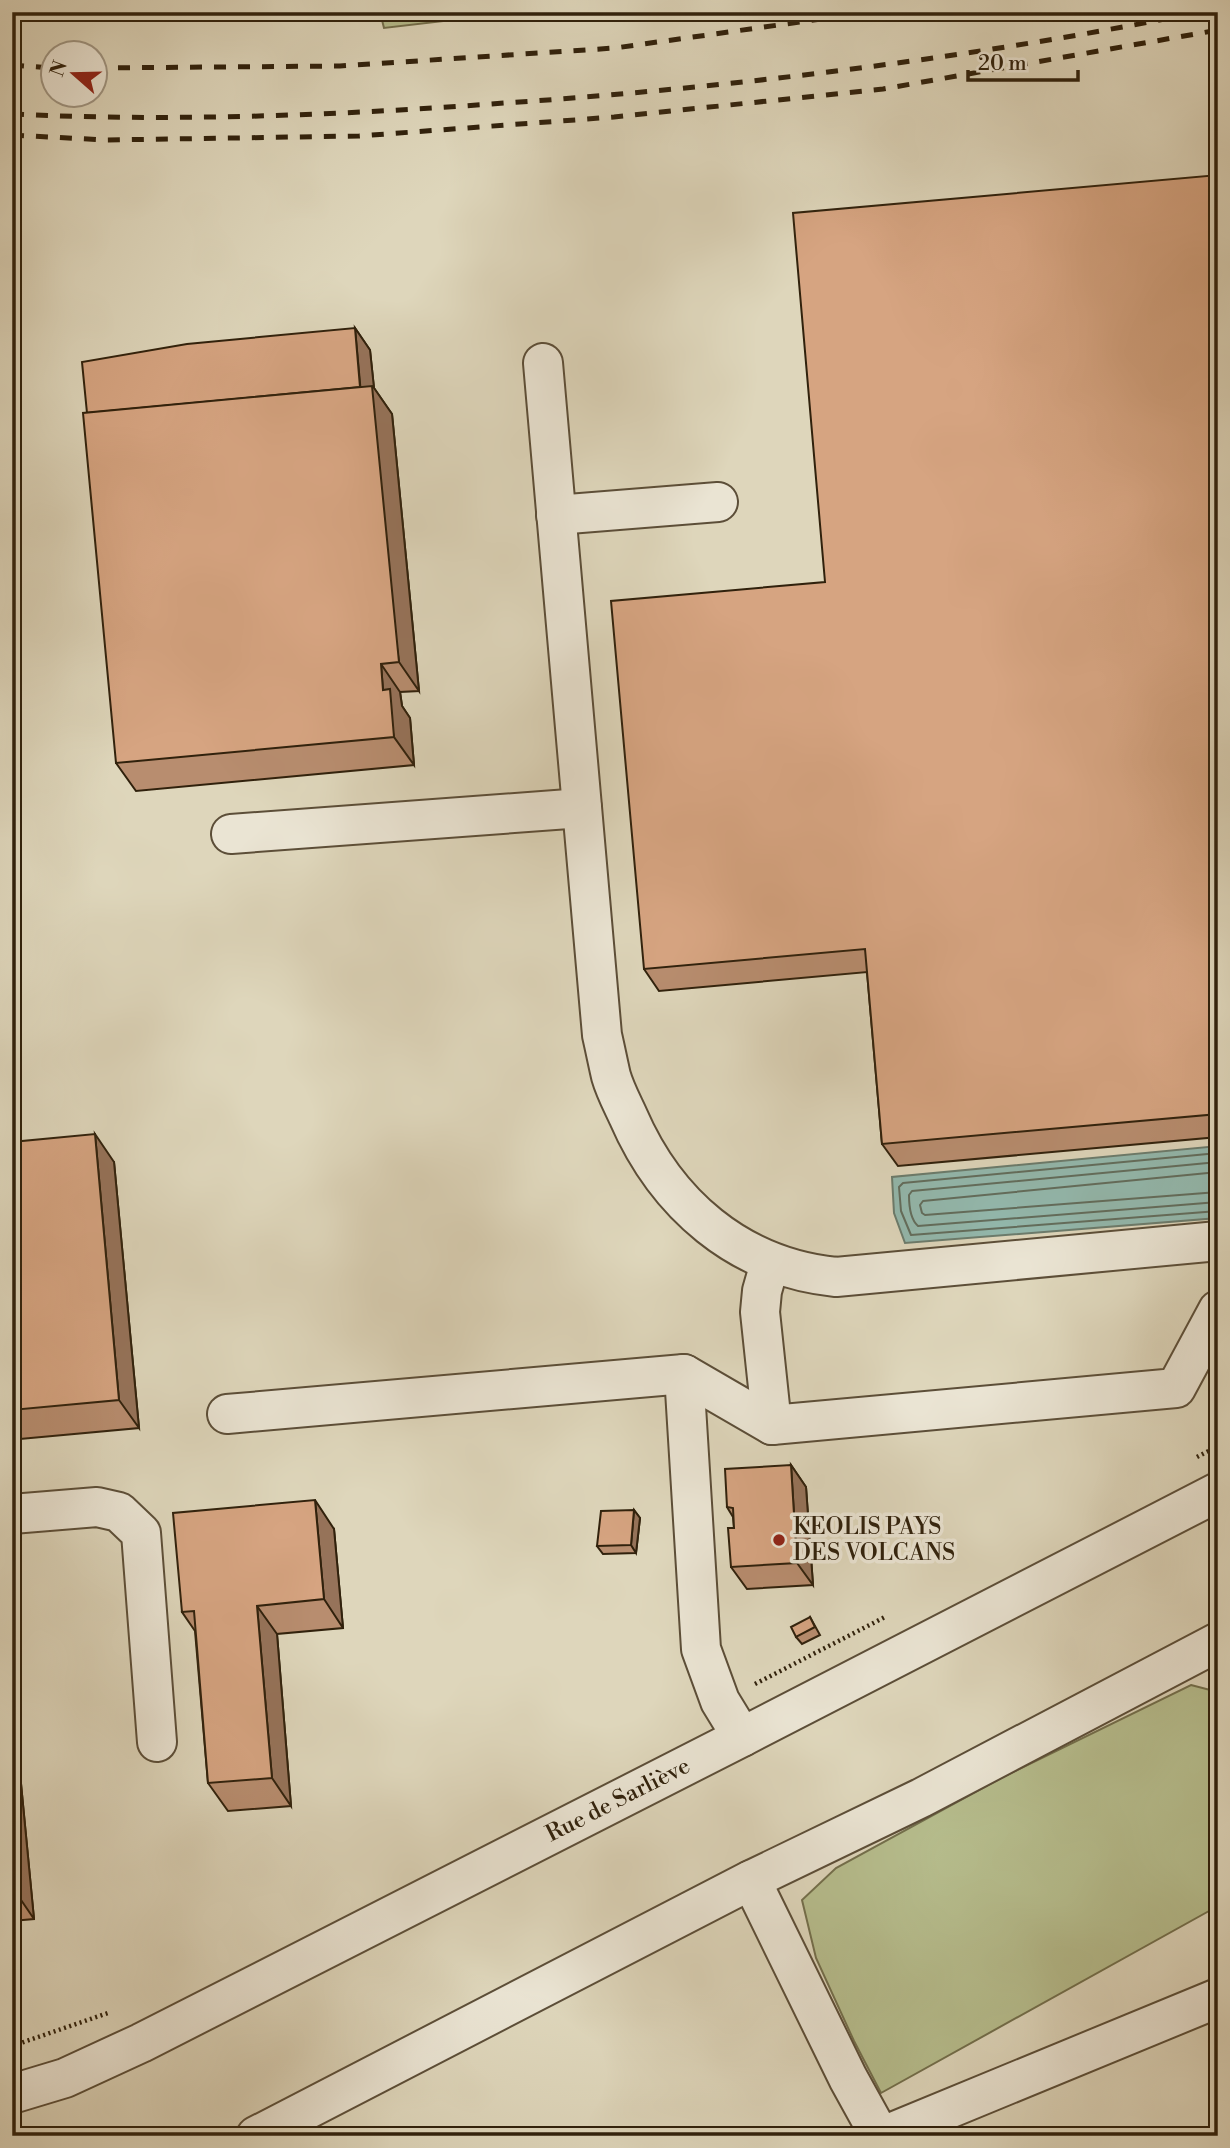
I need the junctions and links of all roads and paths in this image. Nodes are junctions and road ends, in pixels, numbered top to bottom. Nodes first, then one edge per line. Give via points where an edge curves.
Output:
1 (542, 363) dead end
2 (718, 502) dead end
3 (556, 515) junction
4 (582, 808) junction
5 (231, 834) dead end
6 (1218, 1241) edge
7 (770, 1263) junction
8 (1218, 1310) edge
9 (684, 1374) junction
10 (227, 1414) dead end
11 (772, 1425) junction
12 (1218, 1492) edge
13 (12, 1514) edge
14 (1218, 1642) edge
15 (742, 1737) junction
16 (157, 1742) dead end
17 (751, 1880) junction
18 (1218, 1998) edge
19 (12, 2094) edge
20 (256, 2136) edge
21 (881, 2136) edge

1 - 3 street
2 - 3 street
3 - 4 street
4 - 5 street
4 - 7 street via 602,1035 612,1079 640,1145 673,1193 712,1229
6 - 7 street via 836,1277
7 - 11 street via 760,1312
8 - 11 street via 1177,1388
9 - 10 street
9 - 11 street
9 - 15 street via 701,1649 720,1701
12 - 15 street, Rue de Sarliève
13 - 16 street via 97,1507 119,1512 141,1533
14 - 17 street via 921,1798
15 - 19 street, Rue de Sarliève via 141,2043 65,2078
17 - 20 street
17 - 21 street
18 - 21 street

